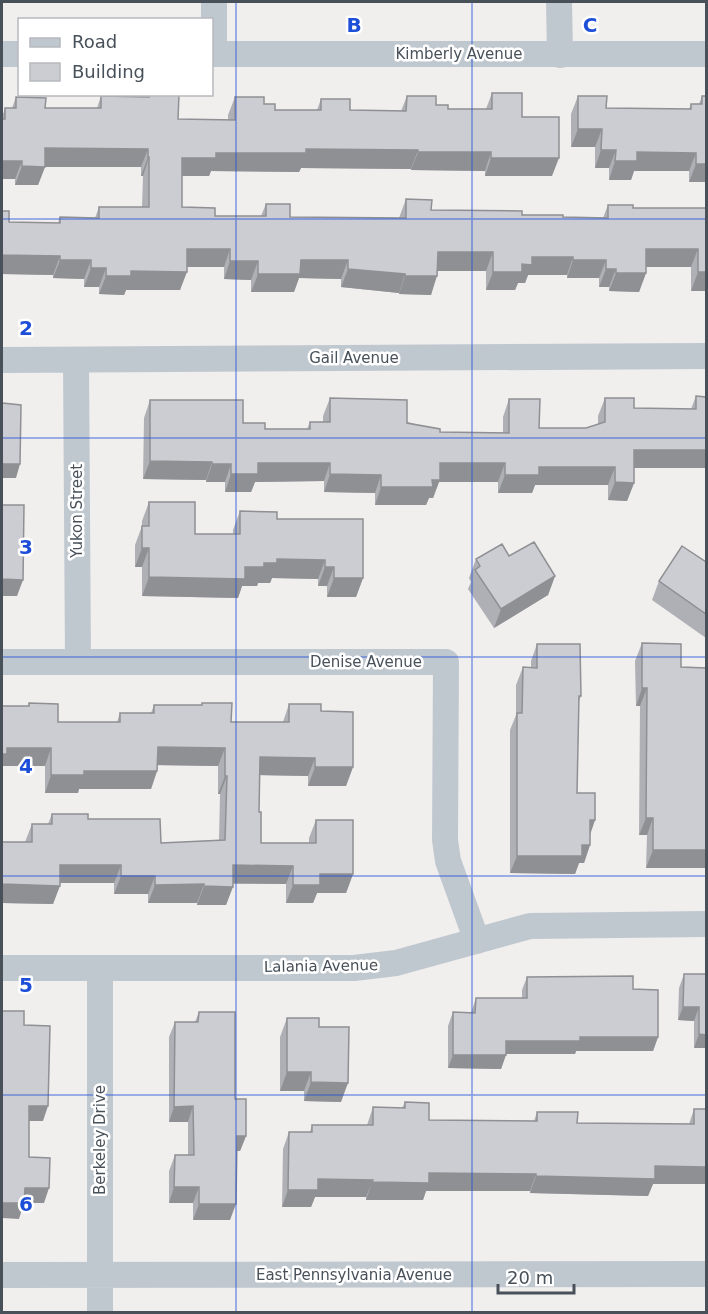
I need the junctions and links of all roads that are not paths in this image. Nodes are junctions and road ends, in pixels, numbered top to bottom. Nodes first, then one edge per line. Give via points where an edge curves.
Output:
1 (214, 2) edge
2 (560, 2) edge
3 (2, 54) edge
4 (18, 54) edge
5 (213, 54) edge
6 (706, 54) edge
7 (560, 55) junction
8 (706, 356) edge
9 (2, 360) edge
10 (76, 360) junction
11 (2, 662) edge
12 (78, 662) junction
13 (706, 924) edge
14 (477, 941) junction
15 (2, 968) edge
16 (100, 968) junction
17 (706, 1274) edge
18 (2, 1275) edge
19 (101, 1275) junction
20 (100, 1312) edge

1 - 5 street
2 - 7 street
3 - 4 street
5 - 7 street, Kimberly Avenue
6 - 7 street, Kimberly Avenue
8 - 10 street, Gail Avenue
9 - 10 street, Gail Avenue
10 - 12 street, Yukon Street
11 - 12 street, Denise Avenue
12 - 14 street, Denise Avenue via 446,662 445,840 448,861
13 - 14 street, Lalania Avenue via 530,926
14 - 16 street, Lalania Avenue via 396,963 354,968
15 - 16 street, Lalania Avenue
16 - 19 street, Berkeley Drive
17 - 19 street, East Pennsylvania Avenue
18 - 19 street, East Pennsylvania Avenue
19 - 20 street, Berkeley Drive

